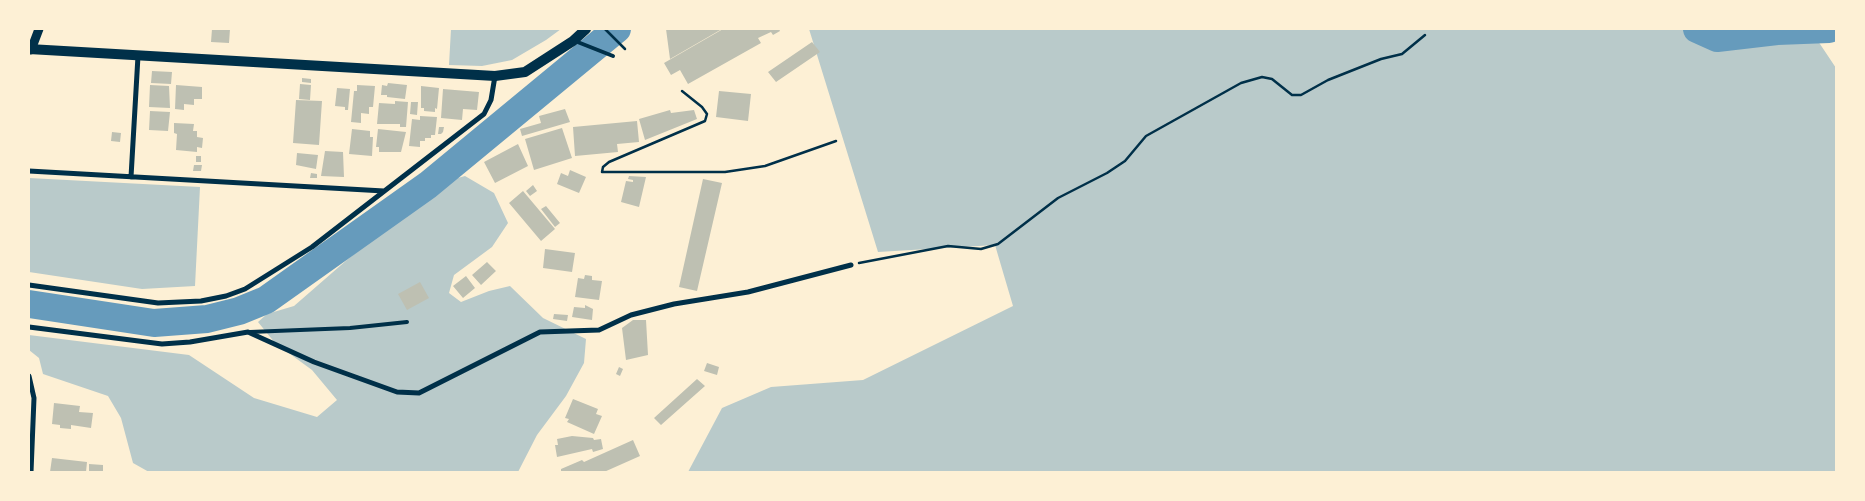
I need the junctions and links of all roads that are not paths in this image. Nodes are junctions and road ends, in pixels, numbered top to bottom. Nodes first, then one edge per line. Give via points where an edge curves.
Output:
1 (40, 29) edge
2 (586, 29) edge
3 (573, 41) junction
4 (30, 50) edge
5 (138, 56) junction
6 (613, 56) dead end
7 (496, 76) junction
8 (29, 171) edge
9 (131, 177) junction
10 (384, 191) junction
11 (851, 265) road end
12 (29, 285) edge
13 (407, 322) dead end
14 (29, 327) edge
15 (248, 332) junction
16 (29, 376) edge
17 (31, 472) edge

1 - 4 street
2 - 3 main road
3 - 6 lane
3 - 7 main road via 525,72
4 - 5 main road
5 - 7 main road
5 - 9 street
7 - 10 street via 484,114
8 - 9 street
9 - 10 street
10 - 12 street via 312,247 252,285 226,296 158,303
11 - 15 street via 748,292 631,315 599,330 540,332 419,393 397,392 314,362
13 - 15 lane
14 - 15 street via 162,344
16 - 17 street via 34,398

